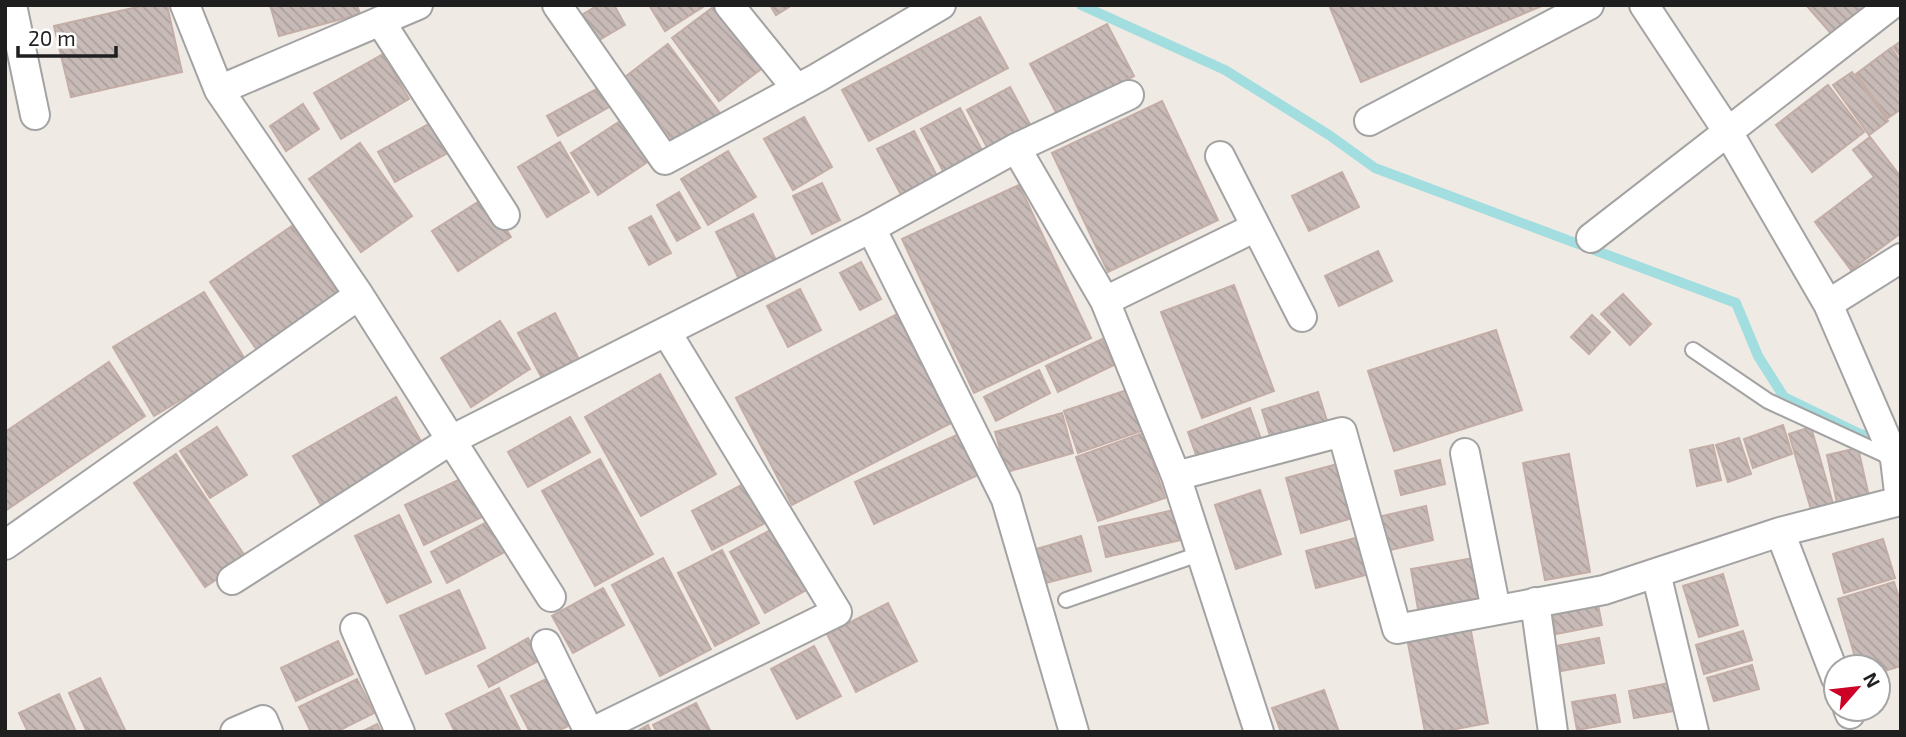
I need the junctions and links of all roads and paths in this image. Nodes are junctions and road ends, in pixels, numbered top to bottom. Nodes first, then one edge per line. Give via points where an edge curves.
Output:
1 (12, 5) edge
2 (186, 5) edge
3 (418, 5) edge
4 (557, 5) edge
5 (729, 5) edge
6 (941, 5) edge
7 (1589, 5) edge
8 (1644, 5) edge
9 (1891, 5) edge
10 (380, 22) junction
11 (797, 89) junction
12 (219, 90) junction
13 (1129, 95) dead end
14 (35, 115) dead end
15 (1368, 121) dead end
16 (1728, 132) junction
17 (1016, 149) junction
18 (1220, 156) dead end
19 (505, 215) dead end
20 (1256, 227) junction
21 (871, 228) junction
22 (1591, 238) dead end
23 (1901, 258) edge
24 (359, 295) junction
25 (1105, 301) junction
26 (1828, 304) junction
27 (1302, 317) dead end
28 (667, 333) junction
29 (1693, 350) dead end
30 (451, 440) junction
31 (1465, 453) dead end
32 (1894, 457) junction
33 (1176, 475) junction
34 (1900, 503) edge
35 (1780, 532) junction
36 (5, 545) edge
37 (1202, 553) junction
38 (1656, 573) junction
39 (232, 580) dead end
40 (551, 597) dead end
41 (1066, 600) dead end
42 (1535, 602) junction
43 (1496, 610) junction
44 (355, 628) dead end
45 (546, 645) dead end
46 (1826, 653) edge
47 (235, 732) edge
48 (268, 732) edge
49 (400, 732) edge
50 (590, 732) edge
51 (1074, 732) edge
52 (1259, 732) edge
53 (1553, 732) edge
54 (1694, 732) edge

1 - 14 street
2 - 12 street
3 - 10 street
4 - 11 street via 665,160
5 - 11 street
6 - 11 street
7 - 15 street
8 - 16 street
9 - 16 street
10 - 12 street
10 - 19 street
12 - 24 street
13 - 17 street
16 - 22 street
16 - 26 street
17 - 21 street
17 - 25 street
18 - 20 street
20 - 25 street
20 - 27 street
21 - 28 street
21 - 51 street via 1006,499
23 - 26 street
24 - 30 street
24 - 36 street
25 - 33 street
26 - 32 street
28 - 30 street
28 - 50 street via 837,612
29 - 32 lane via 1768,401
30 - 39 street
30 - 40 street
31 - 43 street
32 - 34 street
33 - 37 street
33 - 43 street via 1342,432 1397,629
34 - 35 street
35 - 38 street
35 - 46 street
37 - 41 lane
37 - 52 street
38 - 42 street via 1604,590
38 - 54 street
42 - 43 street
42 - 53 street
44 - 49 street
45 - 50 street
47 - 48 street via 263,720

